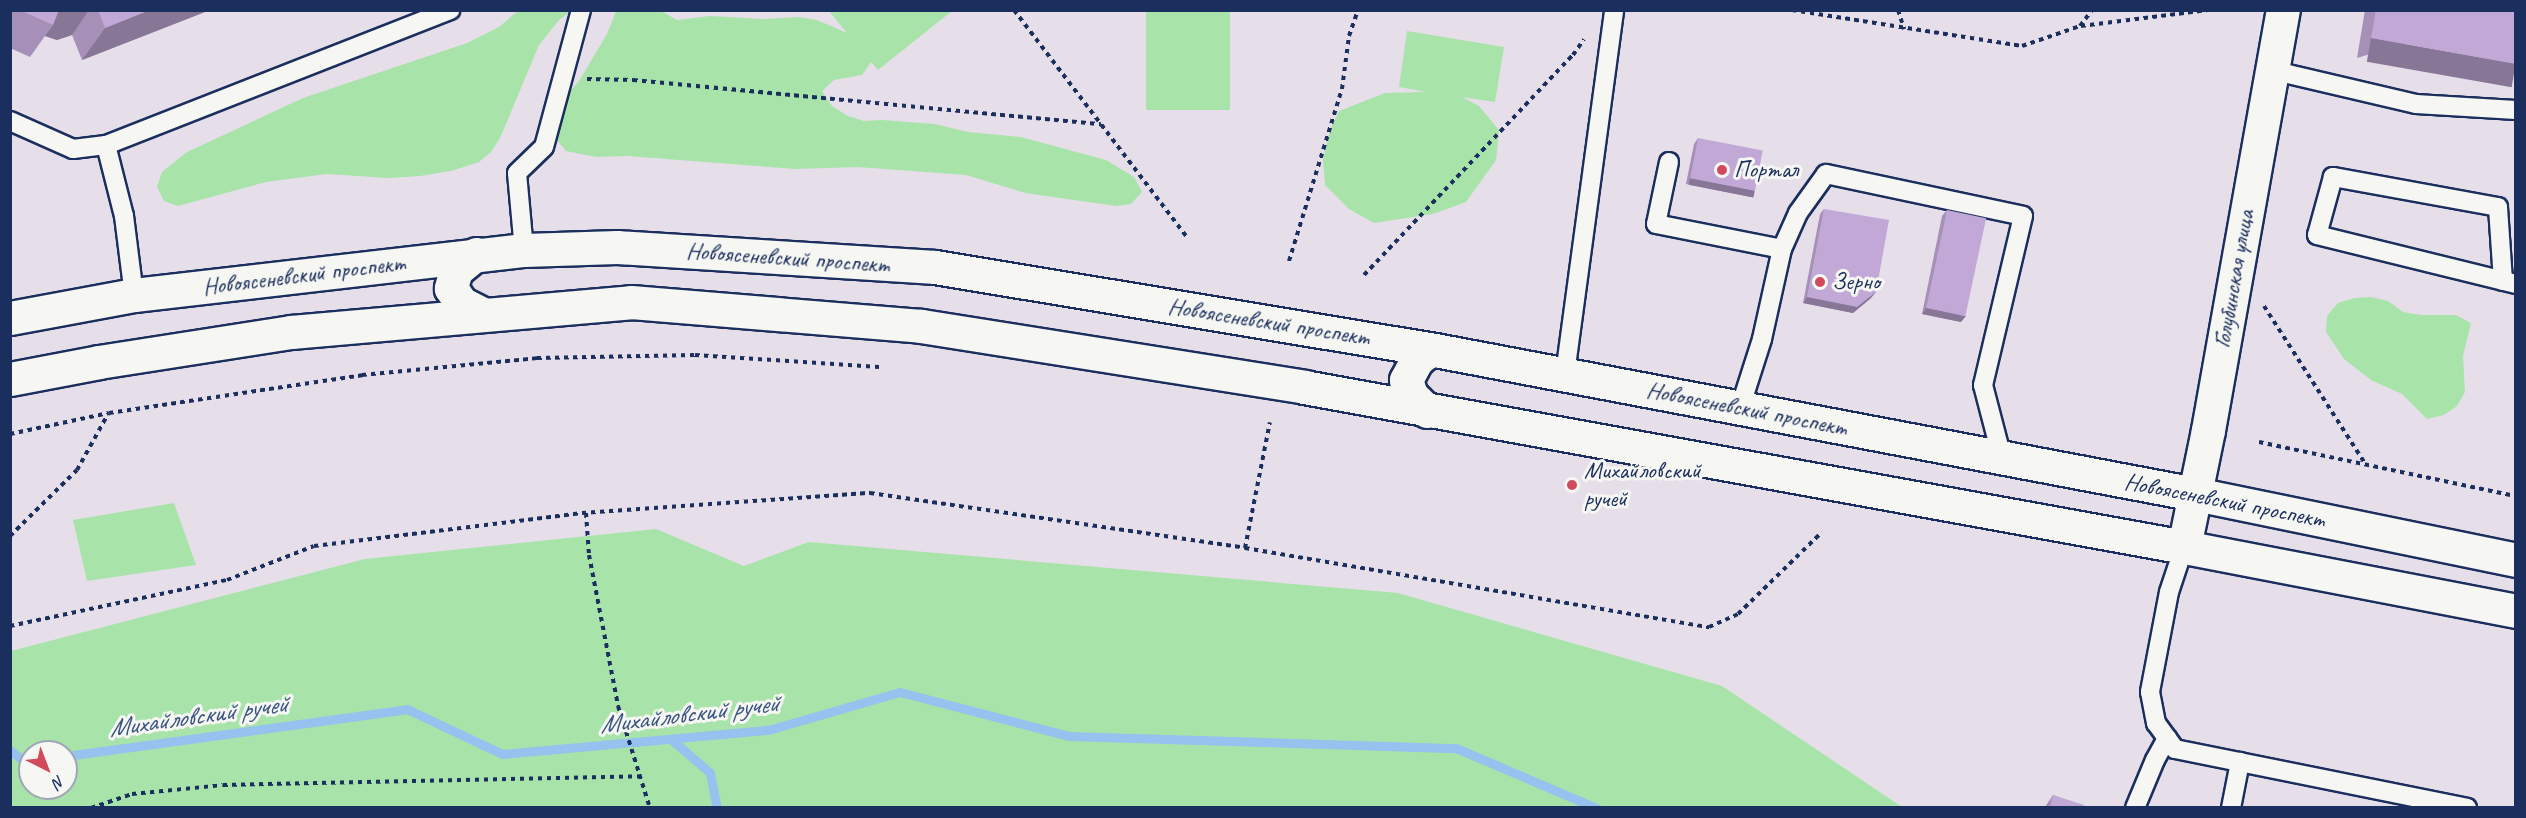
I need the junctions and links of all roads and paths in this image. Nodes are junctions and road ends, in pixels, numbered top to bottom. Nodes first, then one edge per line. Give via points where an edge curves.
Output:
1 (451, 10) edge
2 (582, 10) edge
3 (1014, 10) edge
4 (1358, 10) edge
5 (1614, 10) edge
6 (1792, 10) edge
7 (1898, 10) edge
8 (2092, 10) edge
9 (2208, 10) edge
10 (2283, 10) edge
11 (2080, 26) junction
12 (1904, 29) junction
13 (1586, 37) dead end
14 (2271, 70) junction
15 (563, 78) junction
16 (2516, 110) edge
17 (10, 121) edge
18 (1101, 124) junction
19 (106, 145) junction
20 (1669, 162) dead end
21 (1186, 236) dead end
22 (1782, 249) junction
23 (524, 250) junction
24 (476, 254) junction
25 (1289, 261) dead end
26 (410, 262) junction
27 (1364, 275) dead end
28 (2509, 282) edge
29 (134, 295) junction
30 (2264, 306) dead end
31 (481, 313) junction
32 (10, 318) edge
33 (415, 320) junction
34 (1435, 350) junction
35 (882, 367) dead end
36 (1565, 374) junction
37 (10, 380) edge
38 (1740, 408) junction
39 (1427, 411) junction
40 (109, 413) junction
41 (1270, 422) dead end
42 (10, 434) edge
43 (2259, 442) dead end
44 (2002, 458) junction
45 (2366, 465) junction
46 (2195, 494) junction
47 (2516, 496) edge
48 (586, 513) junction
49 (1822, 532) dead end
50 (10, 536) edge
51 (2184, 547) junction
52 (1245, 548) junction
53 (2514, 553) edge
54 (2516, 611) edge
55 (10, 626) edge
56 (2167, 738) junction
57 (2240, 762) junction
58 (642, 776) junction
59 (91, 807) edge
60 (650, 807) edge
61 (2135, 807) edge
62 (2231, 807) edge
63 (2467, 807) edge

1 - 19 lane
2 - 15 lane
3 - 18 path
4 - 25 path via 1349,36 1342,89
5 - 36 lane
6 - 12 path
7 - 12 path
8 - 11 path
9 - 11 path
10 - 14 main road, Голубинская улица
11 - 12 path via 2022,46
13 - 27 path
14 - 16 lane via 2415,104
14 - 46 main road, Голубинская улица
15 - 18 path via 633,80
15 - 23 lane via 544,147 517,173
17 - 19 lane via 73,148
18 - 21 path
19 - 29 lane via 124,216
20 - 22 lane via 1656,224
22 - 38 lane via 1762,339
22 - 44 lane via 1798,213 1826,174 2023,216 1983,385
23 - 24 main road, Новоясеневский проспект
23 - 34 main road, Новоясеневский проспект via 616,246 935,267
24 - 26 main road, Новоясеневский проспект
24 - 31 main road via 456,270 451,288 461,303
26 - 29 main road, Новоясеневский проспект
26 - 33 main road via 429,273 439,288 427,314
28 - 28 lane via 2317,235 2333,177 2498,207
29 - 32 main road, Новоясеневский проспект
30 - 45 path
31 - 33 main road
31 - 39 main road via 631,302 921,326 1304,387
33 - 37 main road via 291,332
34 - 36 main road, Новоясеневский проспект
34 - 39 main road via 1416,361 1406,380 1411,395
35 - 40 path via 695,356 537,358 362,375
36 - 38 main road, Новоясеневский проспект
38 - 44 main road, Новоясеневский проспект
39 - 51 main road
40 - 42 path
40 - 50 path via 77,470
41 - 52 path
43 - 45 path
44 - 46 main road, Новоясеневский проспект
45 - 47 path
46 - 51 main road, Голубинская улица
46 - 53 main road, Новоясеневский проспект
48 - 52 path via 870,493
48 - 55 path via 314,546 227,580
48 - 58 path via 589,555 618,706
49 - 52 path via 1738,614 1709,627
51 - 54 main road
51 - 56 lane via 2169,592 2150,692 2156,723
56 - 57 lane via 2175,749
56 - 61 lane
57 - 62 lane
57 - 63 lane
58 - 59 path via 223,785 132,794
58 - 60 path

